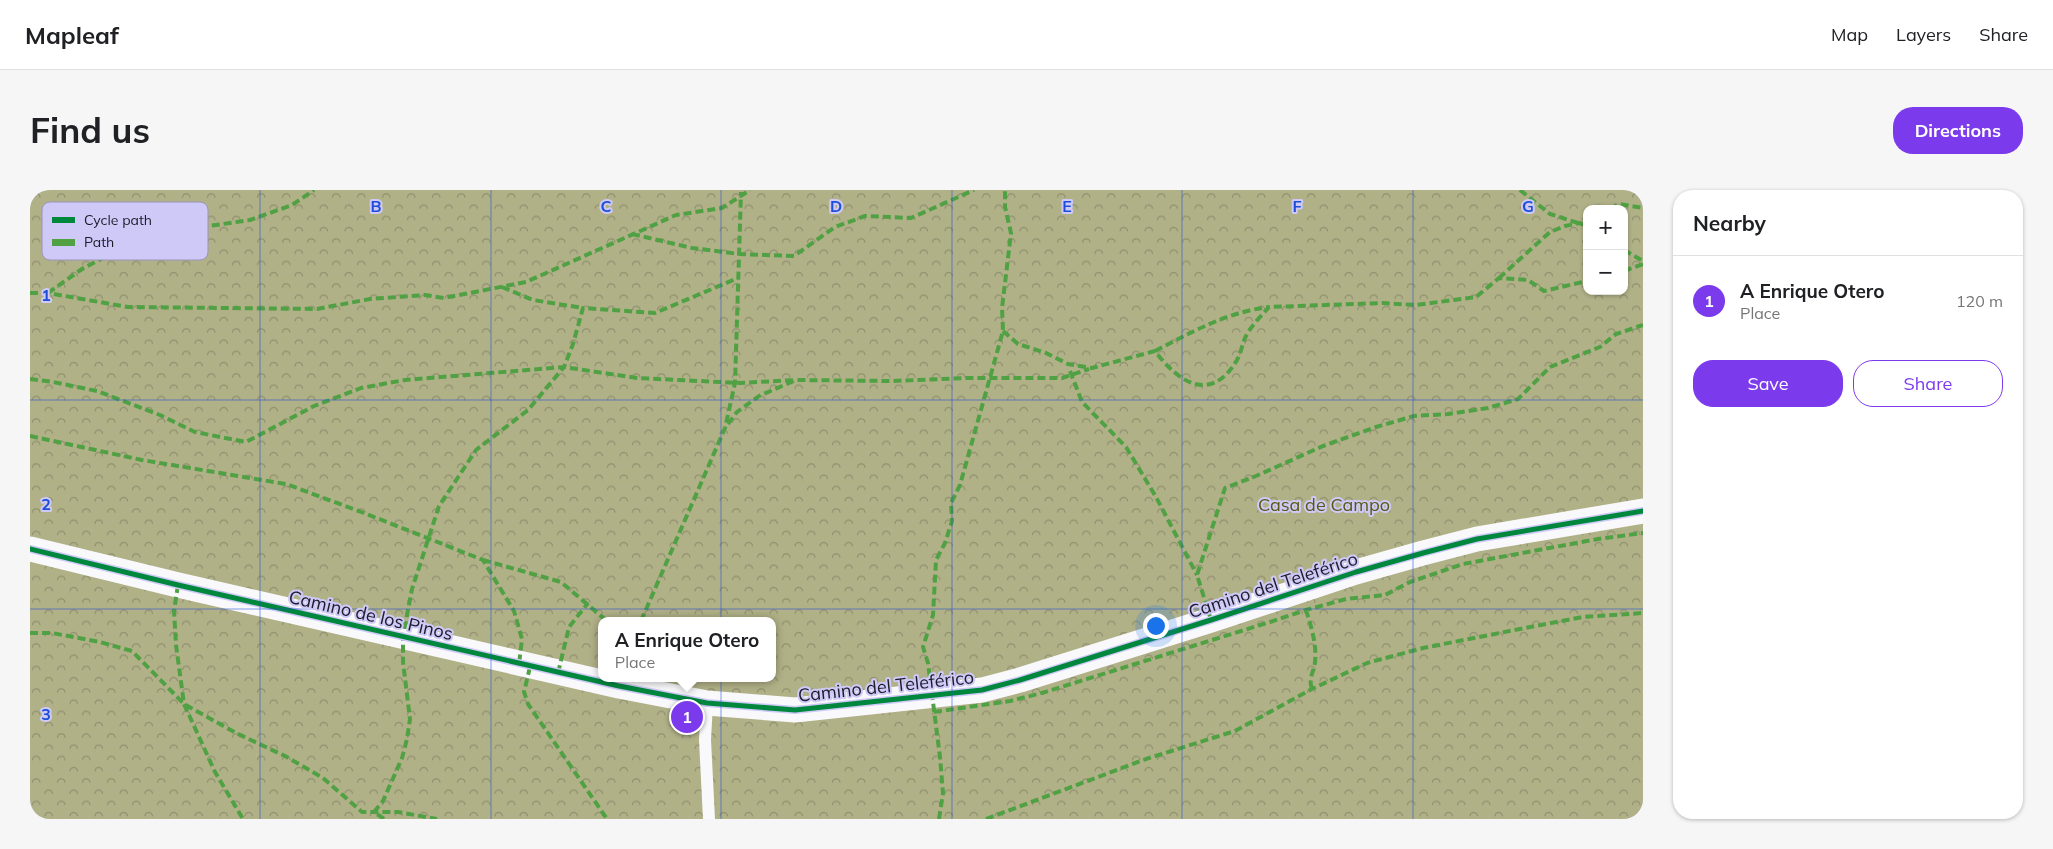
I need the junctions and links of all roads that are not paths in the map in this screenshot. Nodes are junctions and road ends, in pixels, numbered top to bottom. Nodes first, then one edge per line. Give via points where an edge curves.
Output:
1 (1643, 511) edge
2 (30, 549) edge
3 (598, 681) edge
4 (603, 682) edge
5 (707, 703) junction
6 (709, 819) edge

1 - 5 street, Camino del Teleférico via 1476,539 1423,552 982,690 795,710
2 - 3 street, Camino de los Pinos
4 - 5 street, Camino de los Pinos
5 - 6 lane via 704,740

